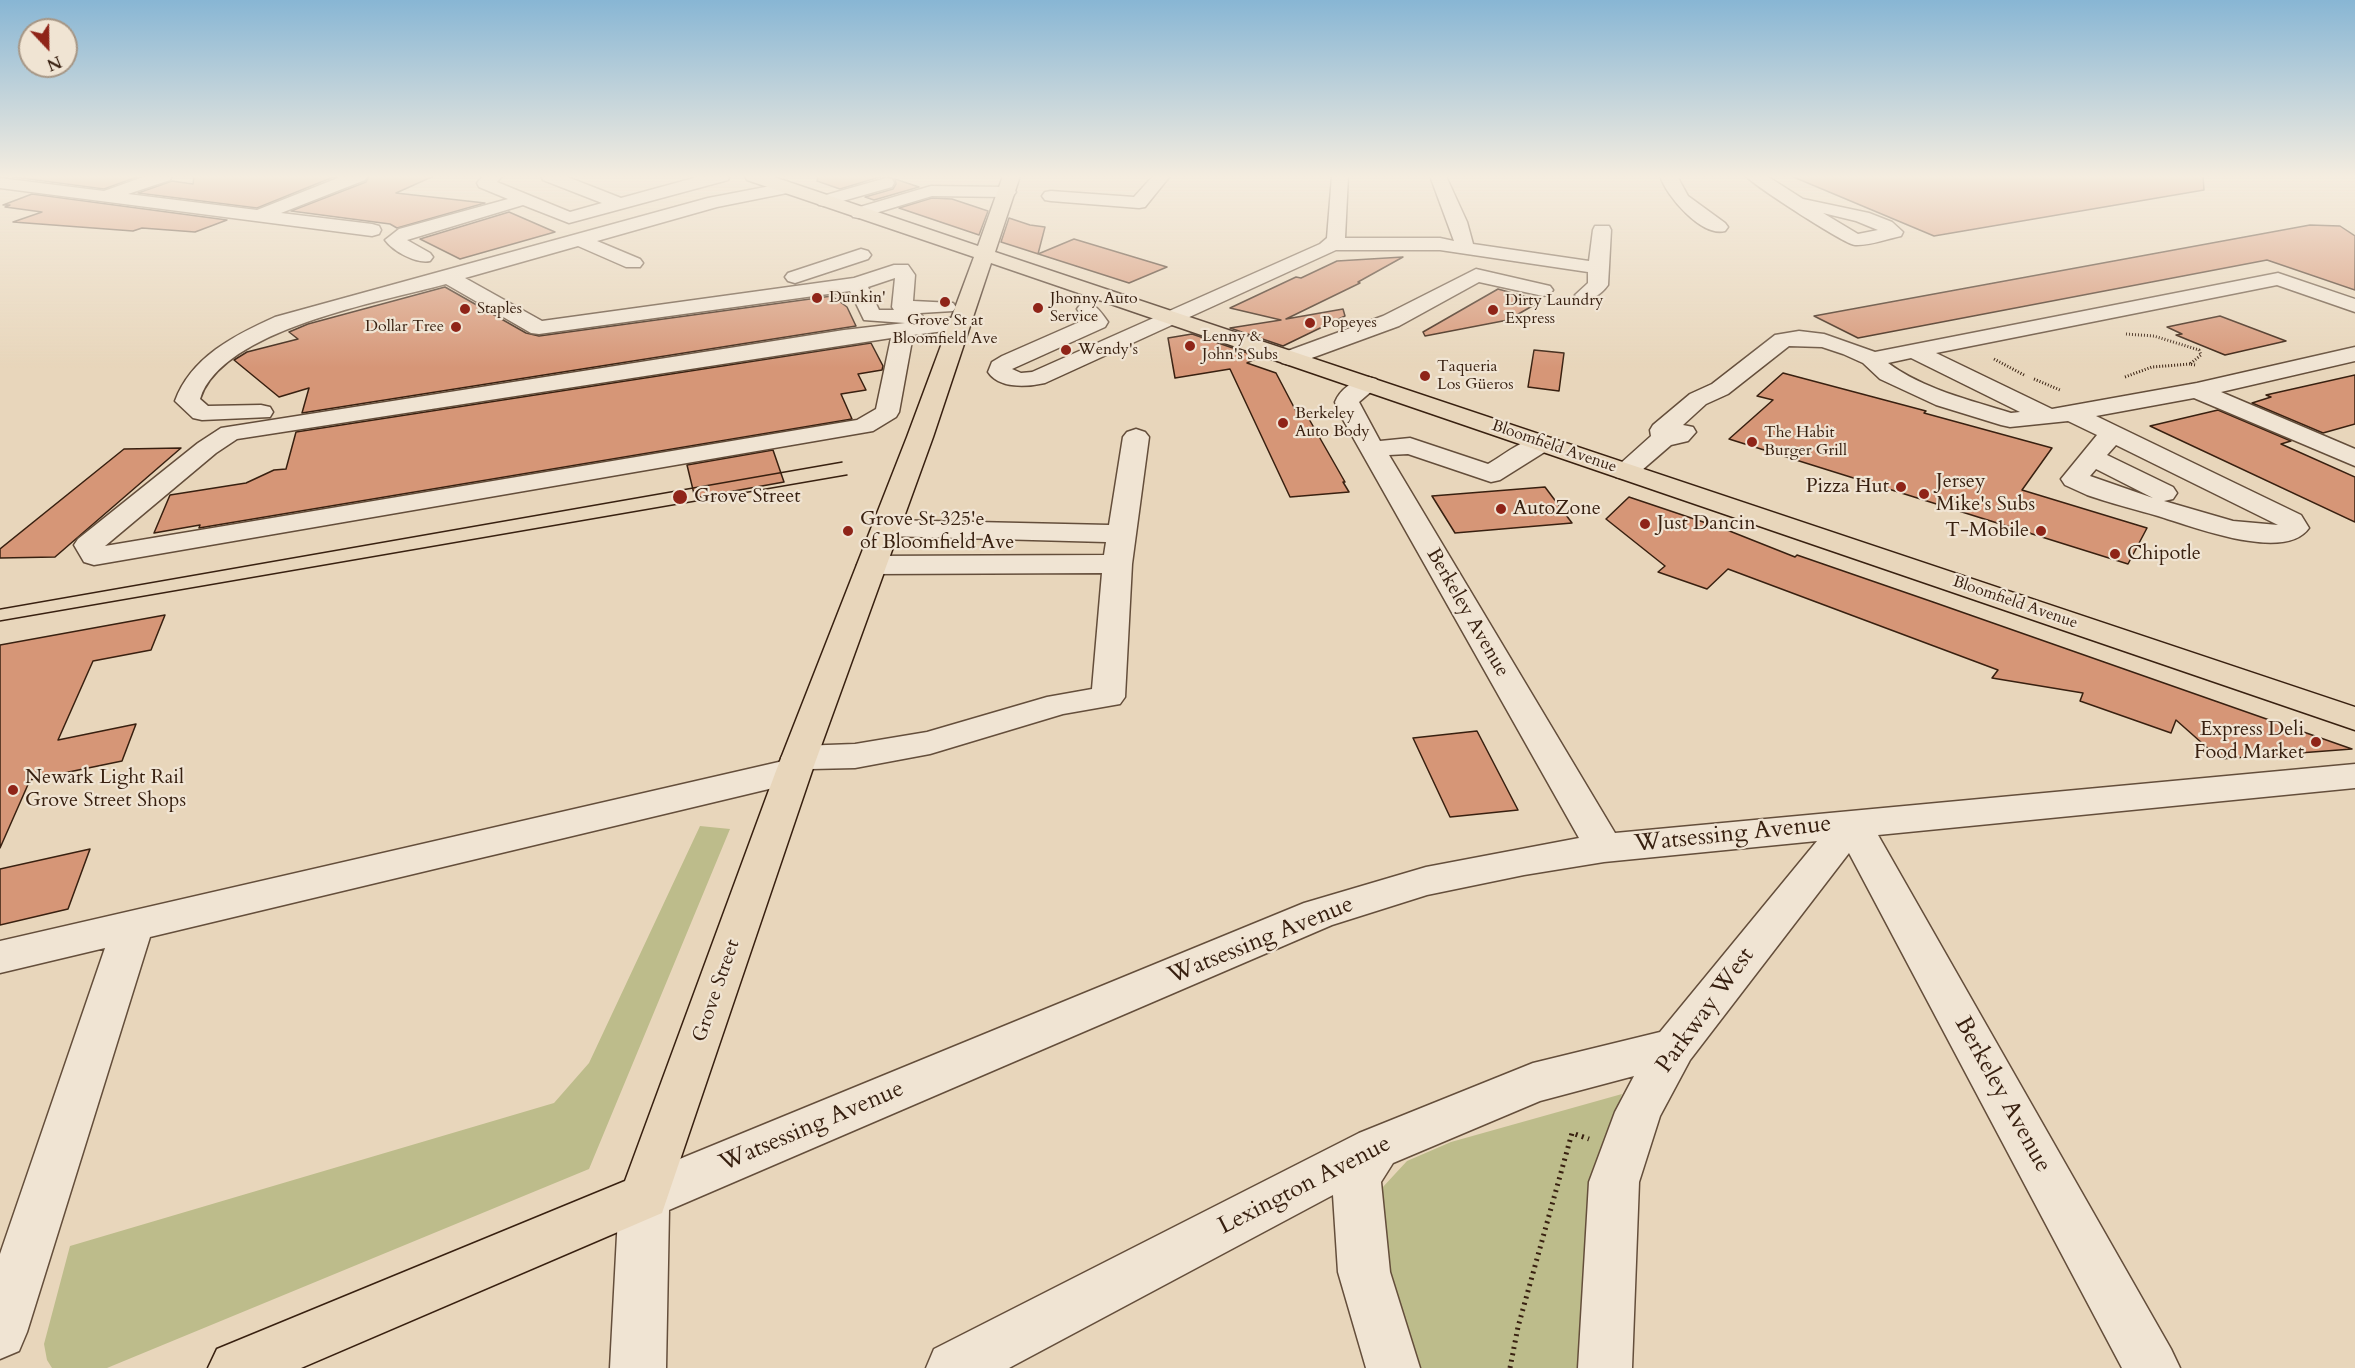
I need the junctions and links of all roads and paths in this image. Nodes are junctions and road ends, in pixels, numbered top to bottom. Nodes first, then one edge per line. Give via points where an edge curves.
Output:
1 (394, 240) edge
2 (580, 240) joint
3 (939, 240) edge
4 (990, 240) edge
5 (1335, 240) edge
6 (1465, 240) edge
7 (1601, 240) edge
8 (1333, 244) junction
9 (1464, 248) junction
10 (861, 255) dead end
11 (984, 255) junction
12 (423, 257) dead end
13 (633, 263) dead end
14 (1598, 268) junction
15 (448, 277) junction
16 (857, 284) junction
17 (1543, 290) dead end
18 (1585, 295) dead end
19 (765, 296) junction
20 (2355, 306) edge
21 (1087, 309) dead end
22 (963, 315) junction
23 (1172, 318) junction
24 (898, 324) junction
25 (2119, 334) dead end
26 (1914, 351) junction
27 (2355, 354) edge
28 (1989, 355) dead end
29 (1290, 358) junction
30 (1873, 359) junction
31 (2190, 364) junction
32 (2198, 378) junction
33 (2120, 380) dead end
34 (1368, 384) junction
35 (2062, 407) junction
36 (2112, 433) junction
37 (1136, 437) dead end
38 (1542, 443) junction
39 (1372, 449) junction
40 (2355, 458) edge
41 (1624, 471) junction
42 (886, 528) junction
43 (1119, 549) junction
44 (872, 565) junction
45 (2355, 719) edge
46 (797, 765) junction
47 (2355, 776) edge
48 (1852, 823) junction
49 (1604, 848) junction
50 (133, 926) junction
51 (0, 957) edge
52 (1674, 1047) junction
53 (1376, 1148) junction
54 (1624, 1151) junction
55 (644, 1197) junction
56 (0, 1332) edge
57 (236, 1368) edge
58 (638, 1368) edge
59 (953, 1368) edge
60 (1393, 1368) edge
61 (1510, 1368) edge
62 (1605, 1368) edge
63 (2152, 1368) edge

1 - 12 street
2 - 13 street
2 - 15 street
3 - 11 main road, Bloomfield Avenue
4 - 11 main road, Grove Street
5 - 8 street
6 - 9 street
7 - 14 street
8 - 9 street via 1440,244
8 - 23 street
9 - 14 street
10 - 19 street via 784,281
11 - 22 main road, Grove Street
11 - 23 main road, Bloomfield Avenue
14 - 18 street via 1598,285
15 - 19 street via 539,327
15 - 24 street via 267,329 218,358 194,381 187,401 202,413 256,413 804,334
16 - 19 street
16 - 22 street via 901,269 905,275 902,307
16 - 24 street via 871,316
17 - 29 street via 1476,275 1391,321
20 - 26 street via 2278,279
21 - 23 street via 1097,322 1010,361 999,372 1019,381 1037,378
22 - 24 street
22 - 42 main road, Grove Street
23 - 29 main road, Bloomfield Avenue
24 - 24 street via 230,433 88,545 94,556 864,426 887,412
25 - 31 path via 2164,336 2199,350 2201,355
26 - 30 street
26 - 35 street
27 - 32 street
28 - 35 path via 2035,380
29 - 34 main road, Bloomfield Avenue
30 - 35 street via 1888,374 1944,400 2010,420
30 - 41 street via 1824,341 1783,340 1720,389 1717,406 1679,436 1664,438
31 - 32 path
31 - 33 path via 2152,367
32 - 35 street
32 - 40 street
34 - 38 main road, Bloomfield Avenue
34 - 39 street, Berkeley Avenue via 1350,395 1347,402
35 - 36 street
36 - 36 street via 2291,521 2295,528 2271,534 2235,529 2091,457
37 - 43 street
38 - 39 street via 1491,474 1410,446
38 - 41 main road, Bloomfield Avenue
39 - 49 street, Berkeley Avenue
41 - 45 main road, Bloomfield Avenue
42 - 43 street
42 - 44 main road, Grove Street
43 - 44 street
43 - 46 street via 1108,697 1059,704 930,743
44 - 46 main road, Grove Street
46 - 50 street
46 - 55 main road, Grove Street
47 - 48 street, Watsessing Avenue
48 - 49 street, Watsessing Avenue
48 - 52 street, Parkway West
48 - 63 street, Berkeley Avenue
49 - 55 street, Watsessing Avenue via 1426,881 1318,914
50 - 51 street
50 - 56 street
52 - 53 street, Lexington Avenue via 1533,1083
52 - 54 street, Parkway West via 1638,1112
53 - 59 street, Lexington Avenue
53 - 60 street via 1356,1178 1364,1272
54 - 61 path via 1572,1133
54 - 62 street, Parkway West via 1614,1182
55 - 57 main road, Watsessing Avenue
55 - 58 street

